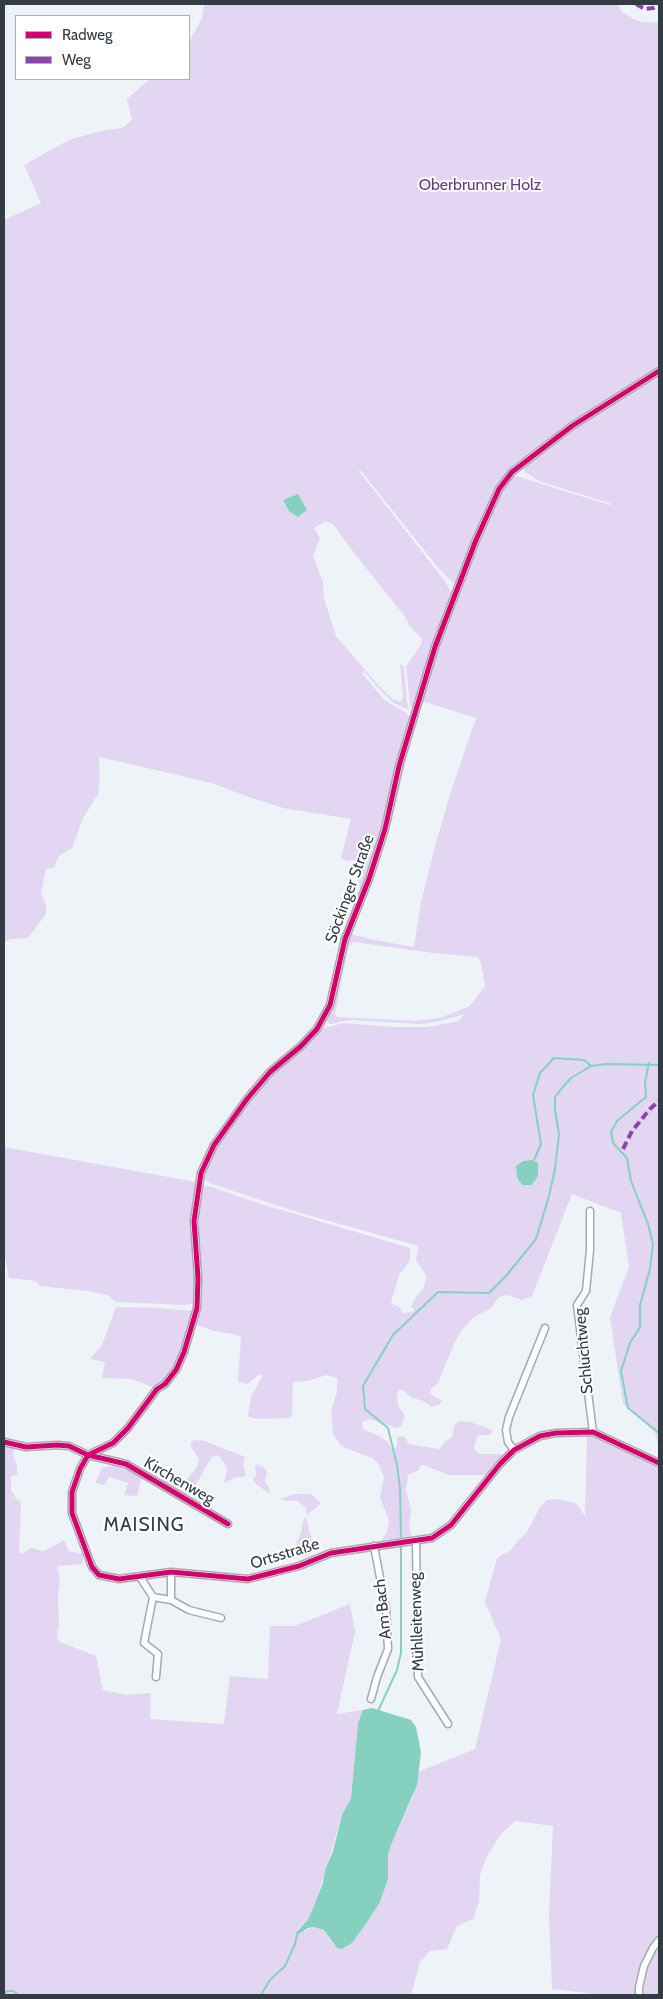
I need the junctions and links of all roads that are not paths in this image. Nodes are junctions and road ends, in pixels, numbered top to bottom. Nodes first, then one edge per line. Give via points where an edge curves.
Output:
1 (659, 371) edge
2 (590, 1211) dead end
3 (545, 1328) dead end
4 (592, 1432) junction
5 (4, 1442) edge
6 (514, 1450) junction
7 (88, 1455) junction
8 (659, 1463) edge
9 (228, 1524) dead end
10 (412, 1541) junction
11 (374, 1546) junction
12 (171, 1572) junction
13 (140, 1577) junction
14 (153, 1597) junction
15 (170, 1600) junction
16 (221, 1618) dead end
17 (156, 1677) dead end
18 (372, 1700) dead end
19 (448, 1724) dead end
20 (659, 1940) edge
21 (639, 1995) edge

1 - 7 street, Söckinger Straße via 572,426 512,472 499,490 435,647 399,766 382,838 342,948 330,1005 317,1029 270,1072 247,1099 214,1145 200,1173 194,1221 197,1308 184,1352 176,1370 157,1389 128,1428 113,1443
2 - 4 street, Schluchtweg via 586,1291 577,1305
3 - 6 street via 509,1416 506,1430 508,1442
4 - 6 street, Ortsstraße via 540,1436
4 - 8 street
5 - 7 street via 26,1448 69,1446
6 - 10 street, Ortsstraße via 451,1525 432,1538
7 - 9 street, Kirchenweg via 134,1468
7 - 13 street, Ortsstraße via 72,1492 72,1513 89,1563 104,1576 119,1579
10 - 11 street, Ortsstraße
10 - 19 street, Mühlleitenweg via 418,1677
11 - 12 street, Ortsstraße via 331,1553 299,1566 248,1579
11 - 18 street, Am Bach via 386,1609 388,1649
12 - 13 street, Ortsstraße
12 - 15 street
13 - 14 street
14 - 15 street
14 - 17 street via 144,1643 158,1654
15 - 16 street via 189,1610
20 - 21 street via 644,1966

